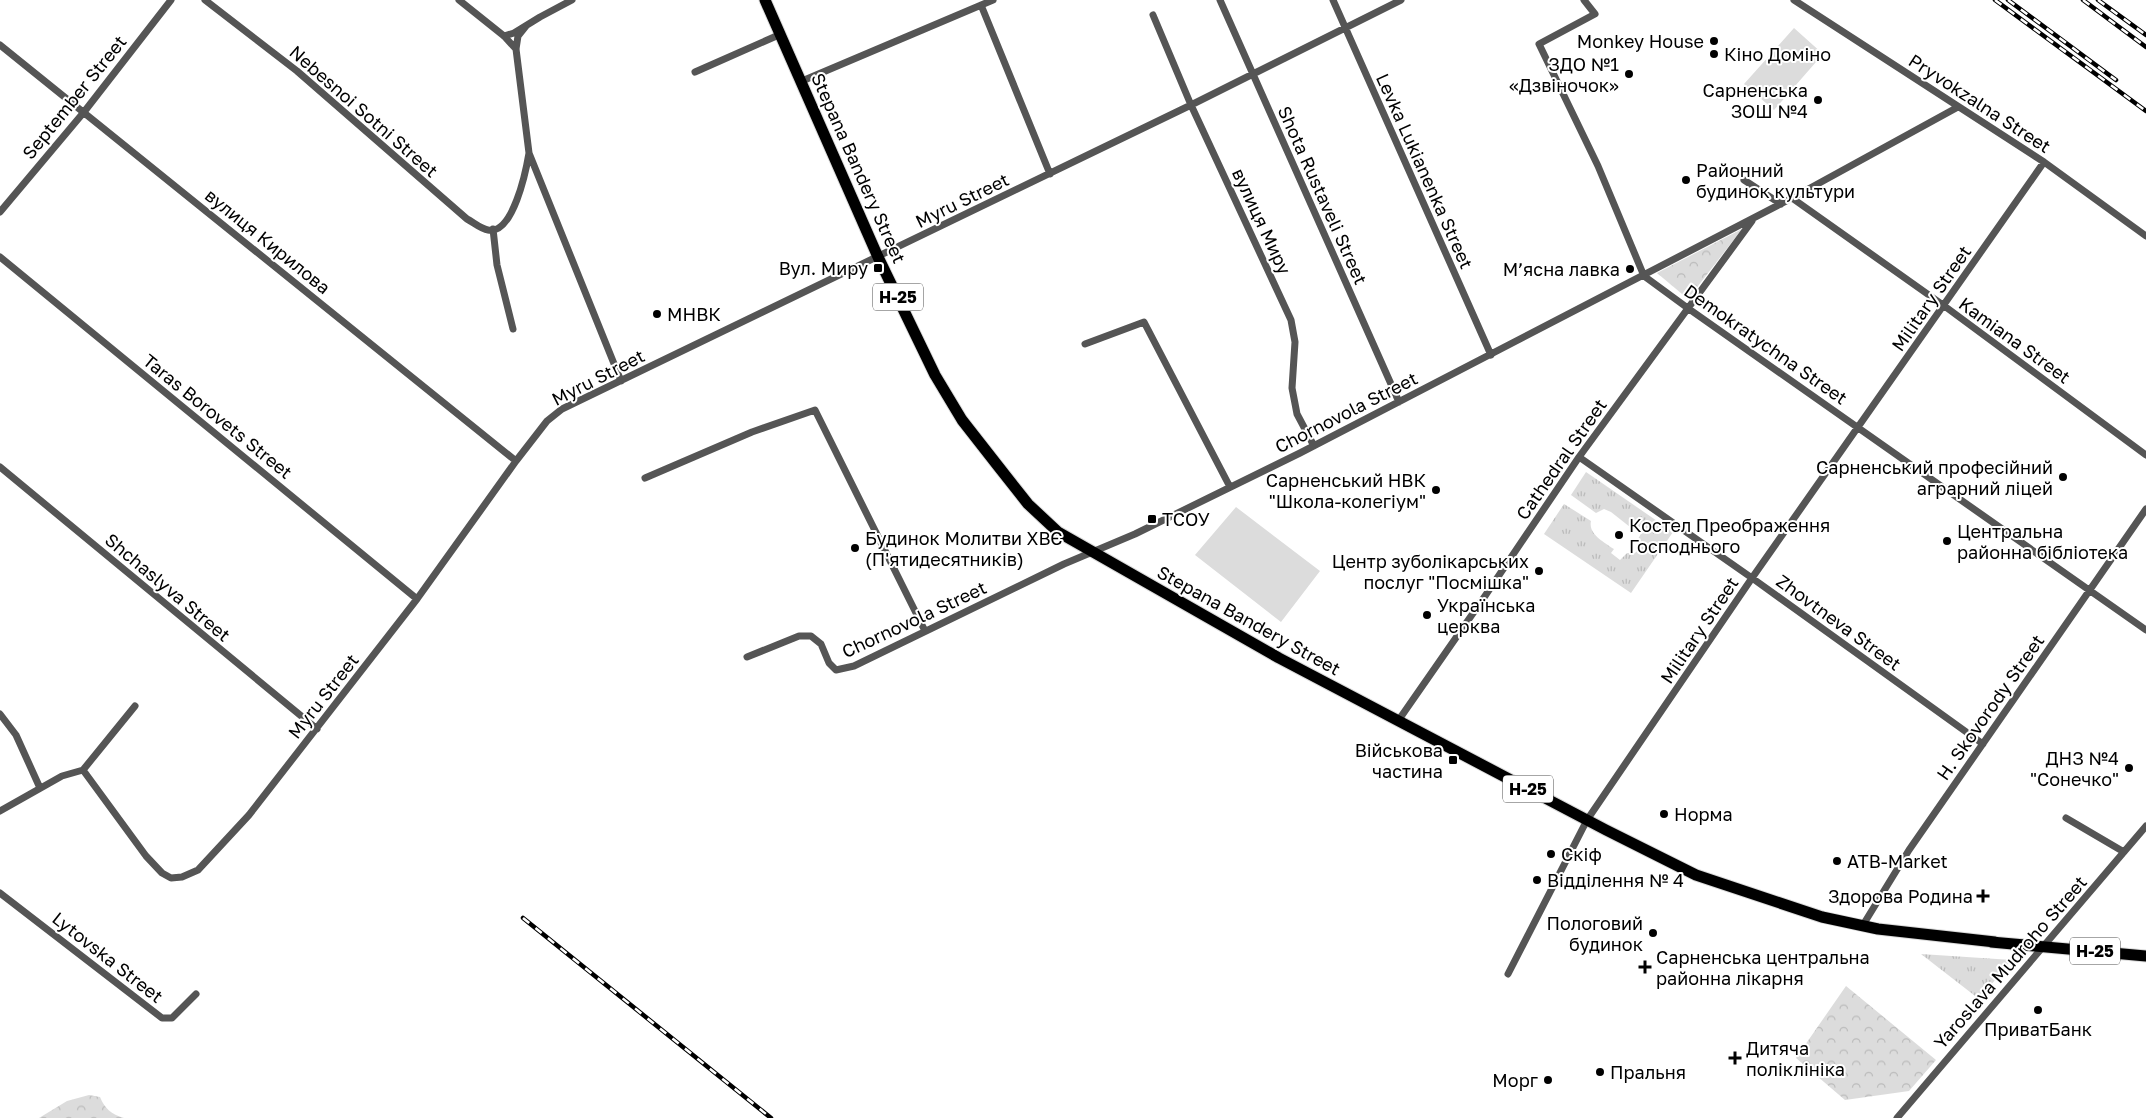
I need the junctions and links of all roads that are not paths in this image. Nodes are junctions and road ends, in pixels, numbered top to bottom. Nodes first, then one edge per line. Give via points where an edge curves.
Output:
1 (171, 0) edge
2 (205, 0) edge
3 (459, 0) edge
4 (572, 0) edge
5 (765, 0) edge
6 (992, 0) edge
7 (1220, 0) edge
8 (1332, 0) edge
9 (1400, 0) edge
10 (1584, 0) edge
11 (1794, 0) edge
12 (981, 5) junction
13 (1153, 15) dead end
14 (526, 26) junction
15 (1345, 28) junction
16 (781, 34) junction
17 (504, 36) junction
18 (1539, 44) junction
19 (0, 45) edge
20 (1531, 48) dead end
21 (516, 49) junction
22 (695, 72) dead end
23 (1253, 74) junction
24 (802, 81) junction
25 (1191, 105) junction
26 (1958, 107) junction
27 (84, 112) junction
28 (529, 153) junction
29 (2044, 162) junction
30 (1050, 174) junction
31 (1744, 180) dead end
32 (524, 181) junction
33 (541, 183) junction
34 (1792, 198) junction
35 (1781, 204) junction
36 (0, 212) edge
37 (1754, 219) junction
38 (493, 229) junction
39 (2146, 236) edge
40 (0, 257) edge
41 (878, 257) junction
42 (1644, 276) junction
43 (1944, 305) junction
44 (1689, 309) junction
45 (513, 329) dead end
46 (1085, 344) dead end
47 (1490, 355) junction
48 (621, 381) junction
49 (1399, 402) junction
50 (1859, 428) junction
51 (1314, 446) junction
52 (2146, 455) edge
53 (1578, 457) junction
54 (516, 461) junction
55 (0, 467) edge
56 (645, 478) dead end
57 (1230, 487) junction
58 (2146, 509) edge
59 (1092, 552) junction
60 (1752, 578) junction
61 (2089, 590) junction
62 (417, 599) junction
63 (2146, 630) edge
64 (925, 631) junction
65 (747, 657) dead end
66 (135, 706) dead end
67 (0, 714) edge
68 (1398, 721) junction
69 (317, 729) junction
70 (1983, 744) junction
71 (83, 770) junction
72 (40, 788) junction
73 (0, 811) edge
74 (2066, 818) dead end
75 (1586, 820) junction
76 (2146, 826) edge
77 (2124, 852) junction
78 (0, 892) edge
79 (1863, 925) junction
80 (2044, 946) junction
81 (2146, 956) edge
82 (1508, 974) dead end
83 (196, 994) dead end
84 (1897, 1118) edge

1 - 27 street, September Street
2 - 38 street, Nebesnoi Sotni Street via 297,71 467,219 488,230
3 - 17 street
4 - 14 street
5 - 16 main road, Stepana Bandery Street / Н-25
6 - 12 street
7 - 23 street, Shota Rustaveli Street
8 - 15 street, Levka Lukianenka Street
9 - 15 street, Myru Street
10 - 18 street via 1595,14
11 - 26 street, Pryvokzalna Street
12 - 24 street
12 - 30 street
13 - 25 street, вулиця Миру
14 - 17 street
14 - 21 street via 518,36
15 - 23 street, Myru Street
15 - 47 street, Levka Lukianenka Street
16 - 22 street
16 - 24 main road, Stepana Bandery Street / Н-25
17 - 21 street
18 - 20 street
18 - 42 street via 1598,166
19 - 27 street, вулиця Кирилова
21 - 28 street
23 - 25 street, Myru Street
23 - 49 street, Shota Rustaveli Street
24 - 41 main road, Stepana Bandery Street / Н-25
25 - 30 street, Myru Street
25 - 51 street, вулиця Миру via 1291,320 1295,342 1292,388 1297,414
26 - 29 street, Pryvokzalna Street
26 - 34 street, Chornovola Street
27 - 36 street, September Street
27 - 54 street, вулиця Кирилова
28 - 32 street
28 - 33 street
29 - 39 street, Pryvokzalna Street
29 - 43 street, Military Street
30 - 41 street, Myru Street
31 - 35 street
32 - 33 street
32 - 38 street via 506,222
33 - 48 street
34 - 35 street, Chornovola Street
34 - 43 street, Kamiana Street
35 - 37 street, Chornovola Street
37 - 42 street, Chornovola Street
37 - 44 street, Cathedral Street
38 - 45 street via 497,264
40 - 62 street, Taras Borovets Street
41 - 48 street, Myru Street
41 - 59 main road, Stepana Bandery Street / Н-25 via 935,375 962,420 1028,504 1058,532
42 - 44 street, Demokratychna Street
42 - 47 street, Chornovola Street
43 - 50 street, Military Street
43 - 52 street, Kamiana Street
44 - 50 street, Demokratychna Street
44 - 53 street, Cathedral Street
46 - 57 street via 1144,322
47 - 49 street, Chornovola Street
48 - 54 street, Myru Street via 562,409 547,421
49 - 51 street, Chornovola Street
50 - 60 street, Military Street
50 - 61 street, Demokratychna Street
51 - 57 street, Chornovola Street
53 - 60 street, Zhovtneva Street
53 - 68 street, Cathedral Street
54 - 62 street, Myru Street
55 - 69 street, Shchaslyva Street
56 - 64 street via 752,432 815,410
57 - 59 street, Chornovola Street
58 - 61 street, H. Skovorody Street
59 - 64 street, Chornovola Street
59 - 68 main road, Stepana Bandery Street / Н-25
60 - 70 street, Zhovtneva Street
60 - 75 street, Military Street
61 - 63 street, Demokratychna Street
61 - 70 street, H. Skovorody Street
62 - 69 street, Myru Street
64 - 65 street, Chornovola Street via 845,669 836,670 829,663 821,644 811,636 799,636
66 - 71 street
67 - 72 street via 16,734
68 - 75 main road, Stepana Bandery Street / Н-25
69 - 71 street, Myru Street via 249,815 198,870 182,877 171,878 156,867
70 - 79 street, H. Skovorody Street via 1909,850
71 - 72 street via 62,776
72 - 73 street
74 - 77 street
75 - 79 main road, Stepana Bandery Street / Н-25 via 1696,875 1822,917
75 - 82 street, Military Street
76 - 77 street, Yaroslava Mudroho Street
77 - 80 street, Yaroslava Mudroho Street
78 - 83 street, Lytovska Street via 162,1018 172,1018
79 - 80 main road, Stepana Bandery Street / Н-25
80 - 81 main road, Stepana Bandery Street / Н-25
80 - 84 street, Yaroslava Mudroho Street

